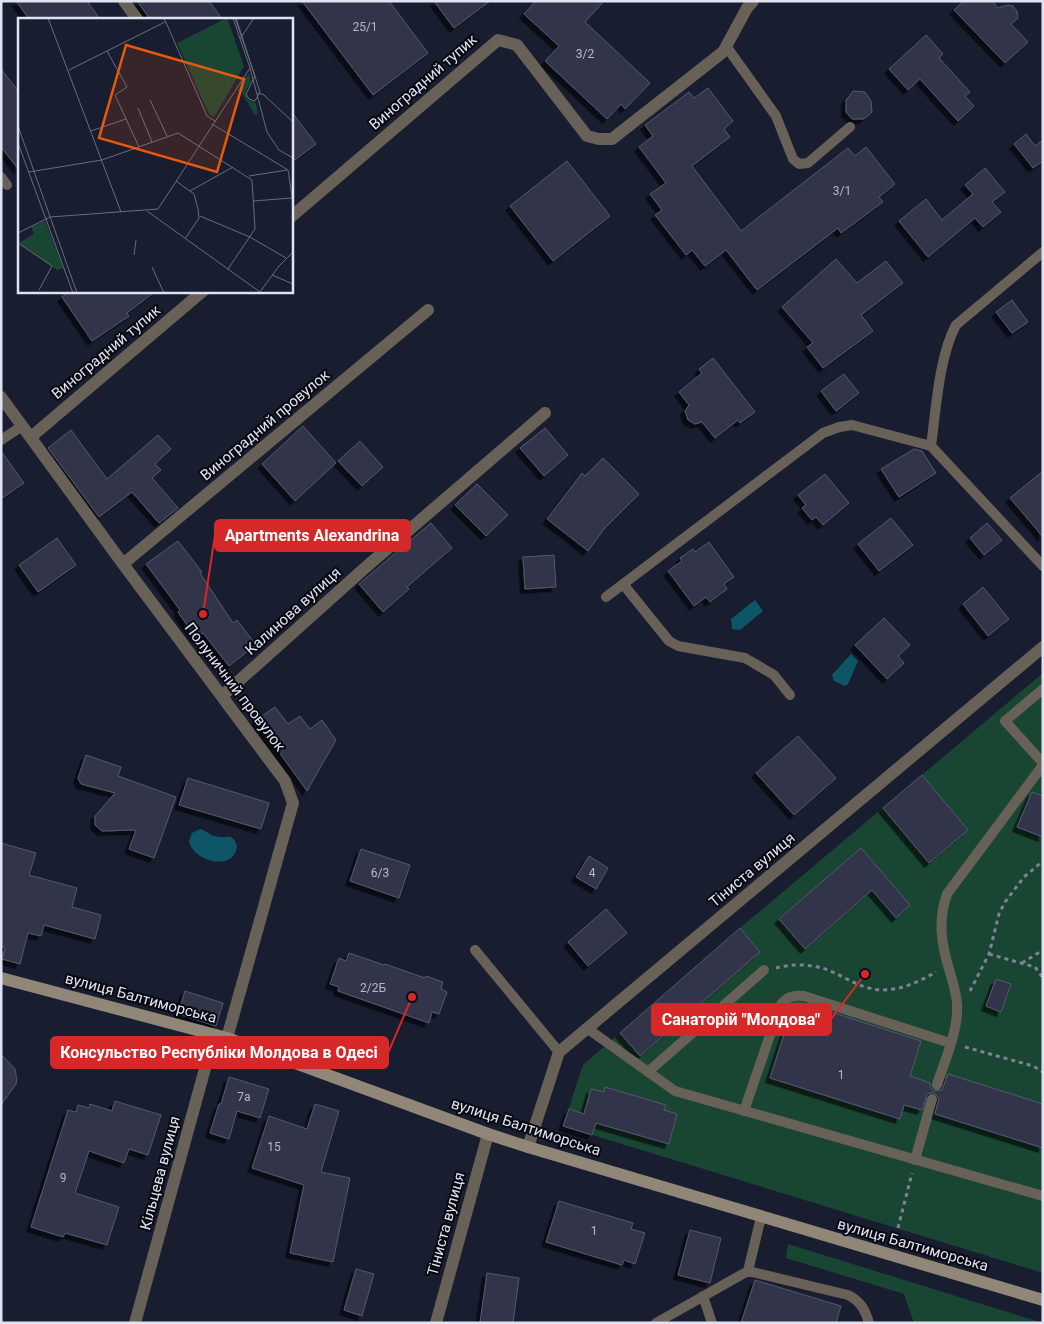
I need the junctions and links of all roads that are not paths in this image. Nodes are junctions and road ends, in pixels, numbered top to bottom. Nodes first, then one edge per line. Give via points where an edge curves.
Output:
1 (124, 1) edge
2 (753, 1) edge
3 (136, 18) edge
4 (726, 46) junction
5 (850, 127) dead end
6 (292, 216) edge
7 (1043, 252) edge
8 (202, 292) edge
9 (428, 310) dead end
10 (1, 397) edge
11 (546, 413) dead end
12 (22, 426) junction
13 (31, 437) junction
14 (1, 440) edge
15 (931, 446) junction
16 (123, 564) junction
17 (1043, 566) edge
18 (623, 584) junction
19 (606, 597) dead end
20 (1043, 647) edge
21 (1043, 689) edge
22 (790, 694) dead end
23 (222, 696) junction
24 (1043, 764) edge
25 (475, 950) dead end
26 (764, 970) road end
27 (1, 978) edge
28 (588, 1029) junction
29 (227, 1038) junction
30 (950, 1043) junction
31 (559, 1052) junction
32 (648, 1072) junction
33 (937, 1085) dead end
34 (932, 1099) dead end
35 (744, 1111) junction
36 (488, 1134) junction
37 (528, 1147) junction
38 (915, 1160) junction
39 (1043, 1196) edge
40 (761, 1218) junction
41 (748, 1271) junction
42 (703, 1296) junction
43 (1043, 1300) edge
44 (135, 1323) edge
45 (436, 1323) edge
46 (656, 1323) edge
47 (712, 1323) edge
48 (868, 1323) edge

1 - 3 street
2 - 4 street
4 - 5 lane via 776,116 792,159 799,164 808,163
4 - 6 street, Виноградний тупик via 723,52 612,139 599,139 587,136 517,44 498,40
7 - 15 lane via 956,325 944,356
8 - 13 street, Виноградний тупик
9 - 16 street, Виноградний провулок
10 - 12 street, Полуничний провулок
11 - 23 street, Калинова вулиця
12 - 13 street, Полуничний провулок
12 - 14 lane
13 - 16 street, Полуничний провулок
15 - 17 lane
15 - 18 lane via 852,425 823,433
16 - 23 street, Полуничний провулок
18 - 19 lane
18 - 22 lane via 669,641 678,646 745,658 774,676
20 - 28 street, Тіниста вулиця
21 - 24 lane via 1005,721
23 - 29 street, Полуничний провулок via 285,781 293,802
24 - 30 lane via 947,894 942,908 941,934 957,1003 957,1018
25 - 31 lane
26 - 32 lane
27 - 29 main road, вулиця Балтиморська
28 - 31 street, Тіниста вулиця
28 - 32 lane
29 - 36 main road, вулиця Балтиморська
29 - 44 street, Кільцева вулиця via 209,1054
30 - 33 lane
30 - 35 lane via 804,996 792,996 780,1006
31 - 37 street
32 - 35 lane via 675,1091
34 - 38 lane
35 - 38 lane
36 - 37 main road, вулиця Балтиморська
36 - 45 street, Тіниста вулиця
37 - 40 main road, вулиця Балтиморська
38 - 39 lane
40 - 41 lane
40 - 43 main road, вулиця Балтиморська
41 - 42 lane
41 - 48 lane via 848,1295 858,1300
42 - 46 lane
42 - 47 lane

